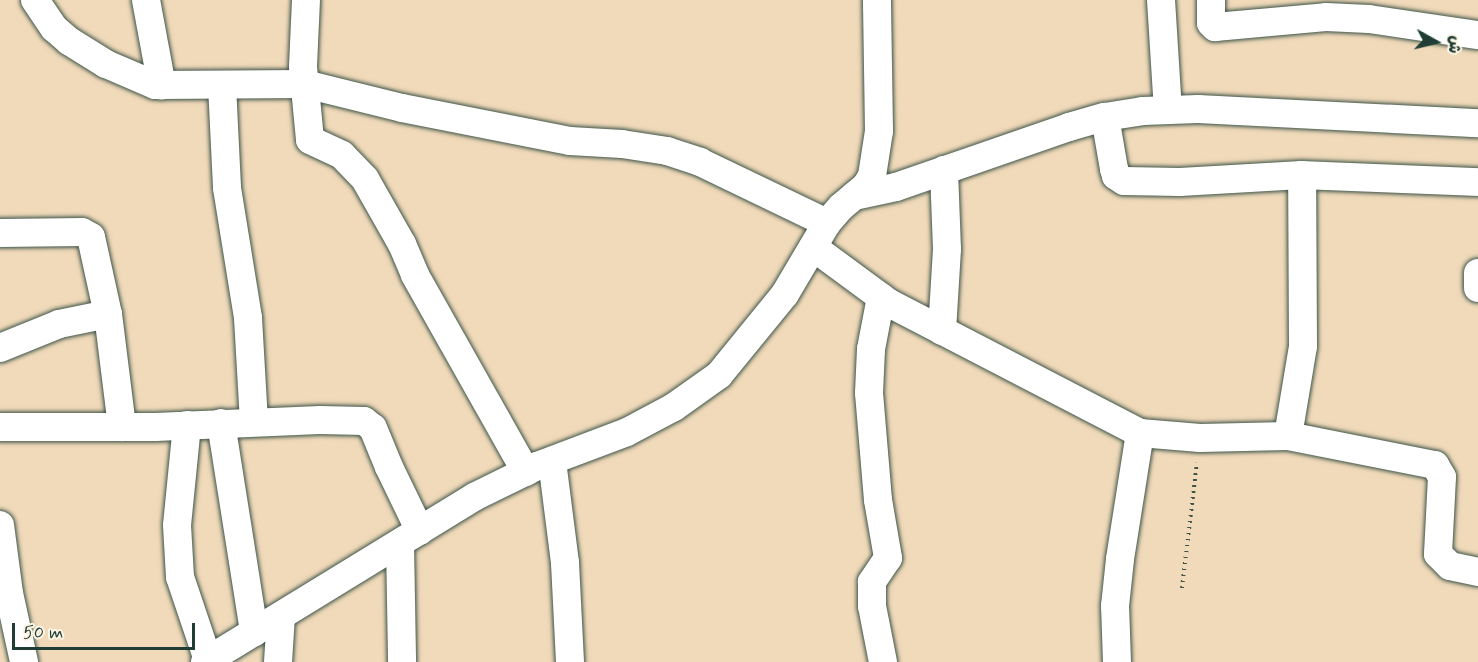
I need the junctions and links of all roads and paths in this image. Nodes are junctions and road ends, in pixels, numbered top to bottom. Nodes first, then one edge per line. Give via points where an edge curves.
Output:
1 (35, 0) edge
2 (146, 0) edge
3 (306, 0) edge
4 (878, 0) edge
5 (1161, 0) edge
6 (1211, 0) edge
7 (1478, 35) edge
8 (305, 84) junction
9 (222, 85) junction
10 (162, 86) junction
11 (1168, 110) junction
12 (1105, 117) junction
13 (1478, 123) edge
14 (944, 170) junction
15 (1302, 175) junction
16 (1478, 182) edge
17 (854, 196) junction
18 (827, 223) junction
19 (0, 233) edge
20 (813, 248) junction
21 (1478, 273) edge
22 (1478, 288) edge
23 (881, 297) junction
24 (108, 314) junction
25 (942, 331) junction
26 (0, 348) edge
27 (254, 422) junction
28 (221, 423) junction
29 (187, 425) junction
30 (0, 427) edge
31 (122, 427) junction
32 (1140, 433) junction
33 (1288, 436) junction
34 (1200, 438) junction
35 (539, 466) junction
36 (0, 525) edge
37 (410, 537) junction
38 (1478, 572) edge
39 (1182, 588) dead end
40 (281, 616) junction
41 (254, 632) junction
42 (207, 661) edge
43 (24, 662) edge
44 (278, 662) edge
45 (402, 662) edge
46 (570, 662) edge
47 (883, 662) edge
48 (1116, 662) edge

1 - 10 street via 54,28 69,41 138,80
2 - 10 street
3 - 8 street
4 - 17 street via 877,149 872,176
5 - 11 street
6 - 7 street via 1211,23 1215,27 1326,17 1369,19
8 - 9 street
8 - 18 street via 402,108 570,141 667,152 700,162
8 - 35 street via 310,140 342,155 365,179 415,275
9 - 10 street
9 - 27 street via 227,188 248,318
11 - 12 street
11 - 13 street
12 - 14 street
12 - 15 street via 1116,176 1124,181
14 - 17 street via 896,187
14 - 25 street via 947,249
15 - 16 street
15 - 33 street via 1303,346
17 - 18 street
18 - 20 street
19 - 24 street via 86,234 92,242
20 - 23 street
20 - 35 street via 785,294 719,375 674,407 627,432
21 - 22 street
23 - 25 street
23 - 47 street via 871,349 869,393 874,464 888,558 872,582 872,606
24 - 26 street via 59,324
24 - 31 street
25 - 32 street
27 - 28 street
27 - 37 street via 351,419 370,424
28 - 29 street
28 - 41 street
29 - 31 street
29 - 42 street via 177,525 180,577
30 - 31 street
32 - 34 street
32 - 48 street via 1120,559
33 - 34 street
33 - 38 street via 1436,465 1442,477 1438,554 1450,566
34 - 39 path
35 - 37 street via 474,497
35 - 46 street via 565,563
36 - 43 street
37 - 40 street
37 - 45 street
40 - 41 street
40 - 44 street
41 - 42 street

